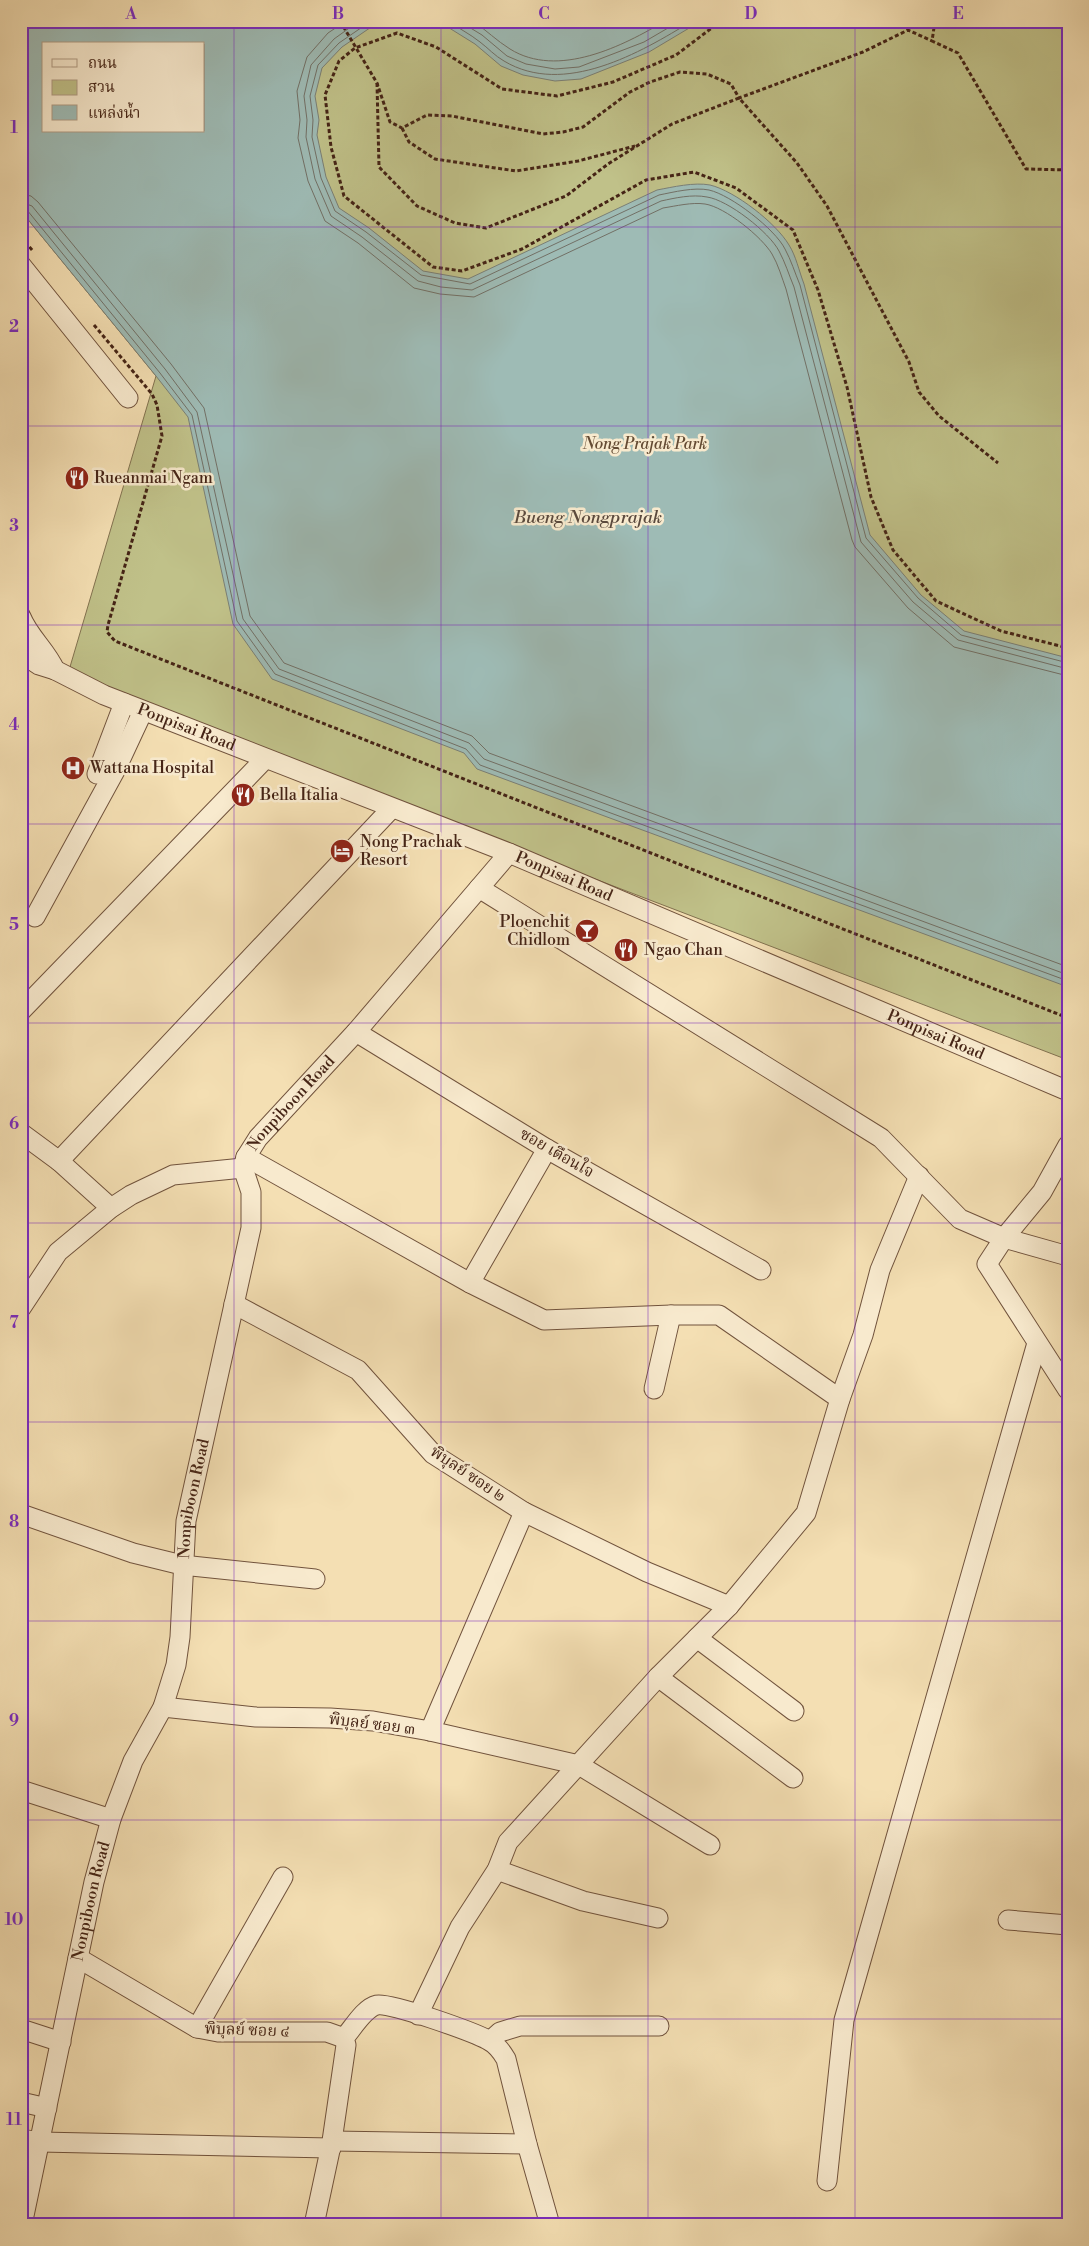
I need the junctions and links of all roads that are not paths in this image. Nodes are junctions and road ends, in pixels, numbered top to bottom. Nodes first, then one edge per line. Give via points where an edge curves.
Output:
1 (27, 258) edge
2 (128, 398) dead end
3 (21, 617) edge
4 (22, 656) edge
5 (55, 670) junction
6 (124, 703) junction
7 (143, 711) junction
8 (264, 759) junction
9 (97, 774) dead end
10 (390, 809) junction
11 (509, 853) junction
12 (479, 888) junction
13 (35, 917) dead end
14 (21, 1011) edge
15 (356, 1032) junction
16 (1068, 1091) edge
17 (21, 1133) edge
18 (1068, 1145) edge
19 (547, 1148) junction
20 (58, 1161) junction
21 (244, 1162) junction
22 (919, 1176) junction
23 (111, 1208) junction
24 (1004, 1238) junction
25 (1068, 1256) edge
26 (761, 1270) dead end
27 (470, 1283) junction
28 (234, 1304) junction
29 (21, 1308) edge
30 (671, 1315) junction
31 (1037, 1344) junction
32 (654, 1389) dead end
33 (1068, 1390) edge
34 (840, 1399) junction
35 (524, 1512) junction
36 (21, 1514) edge
37 (182, 1565) junction
38 (315, 1579) dead end
39 (729, 1606) junction
40 (697, 1638) junction
41 (658, 1677) junction
42 (163, 1707) junction
43 (794, 1711) dead end
44 (430, 1732) junction
45 (579, 1765) junction
46 (793, 1778) dead end
47 (21, 1790) edge
48 (110, 1819) junction
49 (710, 1845) dead end
50 (497, 1870) junction
51 (283, 1877) dead end
52 (658, 1918) dead end
53 (1008, 1920) dead end
54 (1068, 1925) edge
55 (78, 1958) junction
56 (418, 2015) junction
57 (659, 2026) dead end
58 (197, 2028) junction
59 (21, 2029) edge
60 (344, 2038) junction
61 (490, 2041) junction
62 (61, 2042) junction
63 (21, 2102) edge
64 (48, 2108) junction
65 (21, 2138) edge
66 (40, 2142) junction
67 (332, 2144) junction
68 (527, 2144) junction
69 (827, 2181) dead end
70 (22, 2225) edge
71 (314, 2225) edge
72 (550, 2225) edge

1 - 2 street
3 - 5 street, Ponpisai Road via 33,639 49,656
4 - 5 street, Ponpisai Road
5 - 6 street, Ponpisai Road
6 - 7 street, Ponpisai Road
6 - 9 street
7 - 8 street, Ponpisai Road
7 - 13 street via 116,769
8 - 10 street, Ponpisai Road
8 - 14 street
10 - 11 street, Ponpisai Road
10 - 20 street
11 - 12 street, Nonpiboon Road
11 - 16 street, Ponpisai Road
12 - 15 street, Nonpiboon Road
12 - 22 street via 881,1138
15 - 19 street, ซอย เตือนใจ
15 - 21 street, Nonpiboon Road via 258,1138
17 - 20 street
18 - 24 street via 1042,1192
19 - 26 street, ซอย เตือนใจ
19 - 27 street
20 - 23 street
21 - 23 street via 173,1175
21 - 27 street
21 - 28 street, Nonpiboon Road via 251,1192 251,1228
22 - 24 street via 960,1219
22 - 34 street via 880,1270 863,1335
23 - 29 street via 58,1252
24 - 25 street
24 - 31 street via 987,1264
27 - 30 street via 544,1320
28 - 35 street, พิบุลย์ ซอย ๒ via 358,1370 433,1454
28 - 37 street, Nonpiboon Road via 186,1521
30 - 32 street
30 - 34 street via 719,1316
31 - 33 street
31 - 69 street via 844,2020
34 - 39 street via 806,1514
35 - 39 street, พิบุลย์ ซอย ๒ via 646,1572
35 - 44 street
36 - 37 street via 124,1551
37 - 38 street
37 - 42 street, Nonpiboon Road via 180,1637 176,1665
39 - 40 street
40 - 41 street
40 - 43 street
41 - 45 street
41 - 46 street
42 - 44 street, พิบุลย์ ซอย ๓ via 256,1717 372,1721
42 - 48 street, Nonpiboon Road via 133,1761
44 - 45 street, พิบุลย์ ซอย ๓
45 - 49 street, พิบุลย์ ซอย ๓
45 - 50 street via 508,1842
47 - 48 street
48 - 55 street, Nonpiboon Road
50 - 52 street via 583,1900
50 - 56 street via 460,1927
51 - 58 street
53 - 54 street
55 - 58 street, พิบุลย์ ซอย ๔
55 - 62 street, Nonpiboon Road
56 - 60 street via 377,2005 369,2009
56 - 61 street
57 - 61 street via 520,2026 500,2032
58 - 60 street, พิบุลย์ ซอย ๔ via 218,2032 327,2032
59 - 62 street
60 - 67 street via 346,2045
61 - 68 street via 506,2060
62 - 64 street, Nonpiboon Road
63 - 64 street
64 - 66 street, Nonpiboon Road
65 - 66 street
66 - 67 street
66 - 70 street, Nonpiboon Road
67 - 68 street
67 - 71 street
68 - 72 street

